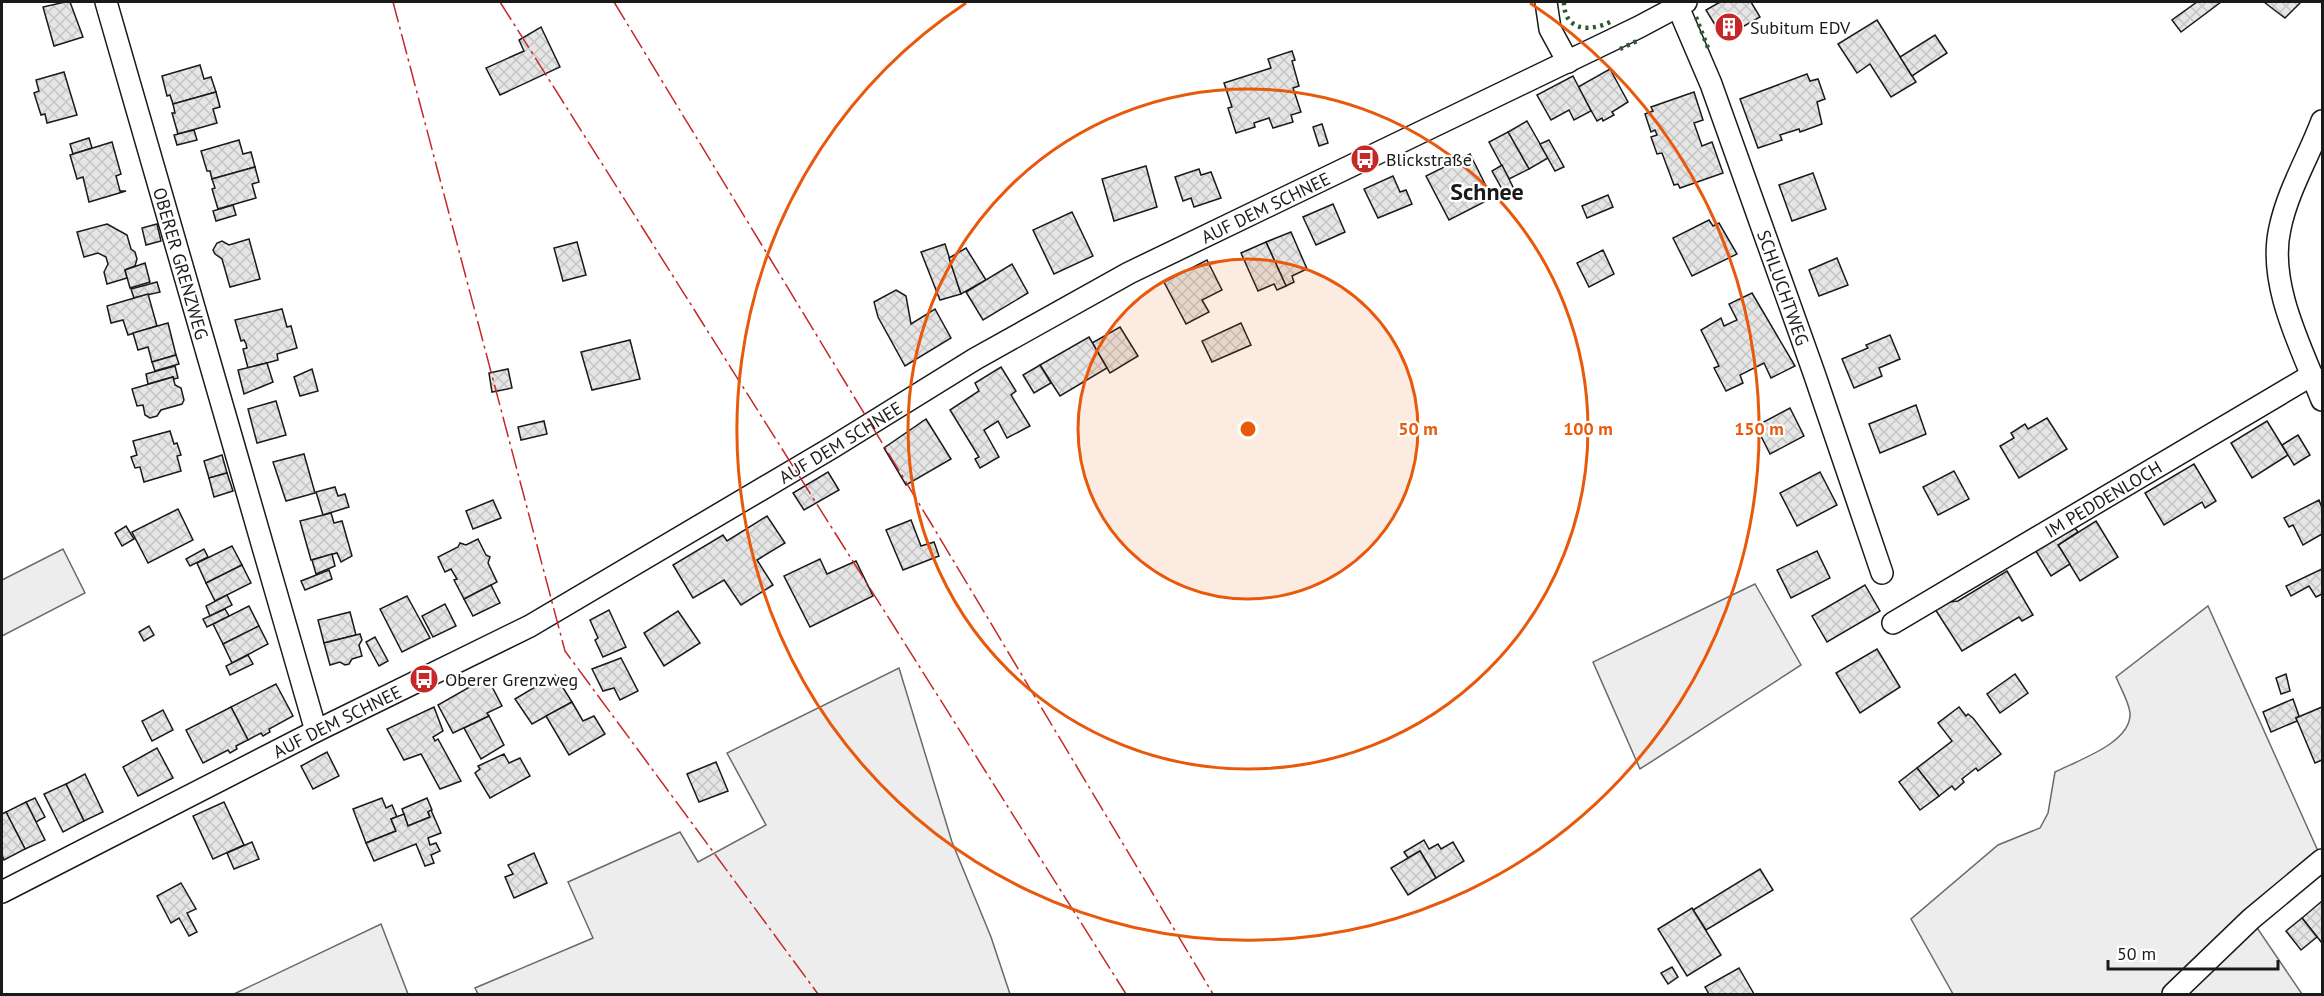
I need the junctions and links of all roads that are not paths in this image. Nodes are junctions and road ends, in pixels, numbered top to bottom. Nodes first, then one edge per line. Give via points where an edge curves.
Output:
1 (106, 2) edge
2 (1546, 2) edge
3 (1682, 4) edge
4 (1568, 62) junction
5 (2322, 121) edge
6 (2312, 375) junction
7 (2322, 400) edge
8 (1882, 573) dead end
9 (1893, 622) dead end
10 (316, 731) junction
11 (2322, 860) edge
12 (2, 892) edge
13 (2173, 994) edge

1 - 10 street, OBERER GRENZWEG
2 - 4 street via 1550,29
3 - 4 street, AUF DEM SCHNEE
3 - 8 street, SCHLUCHTWEG
4 - 10 street, AUF DEM SCHNEE via 1129,273 975,358 530,626
5 - 6 street via 2289,198 2276,251 2281,288
6 - 7 street
6 - 9 street, IM PEDDENLOCH
10 - 12 street, AUF DEM SCHNEE
11 - 13 street via 2251,919

